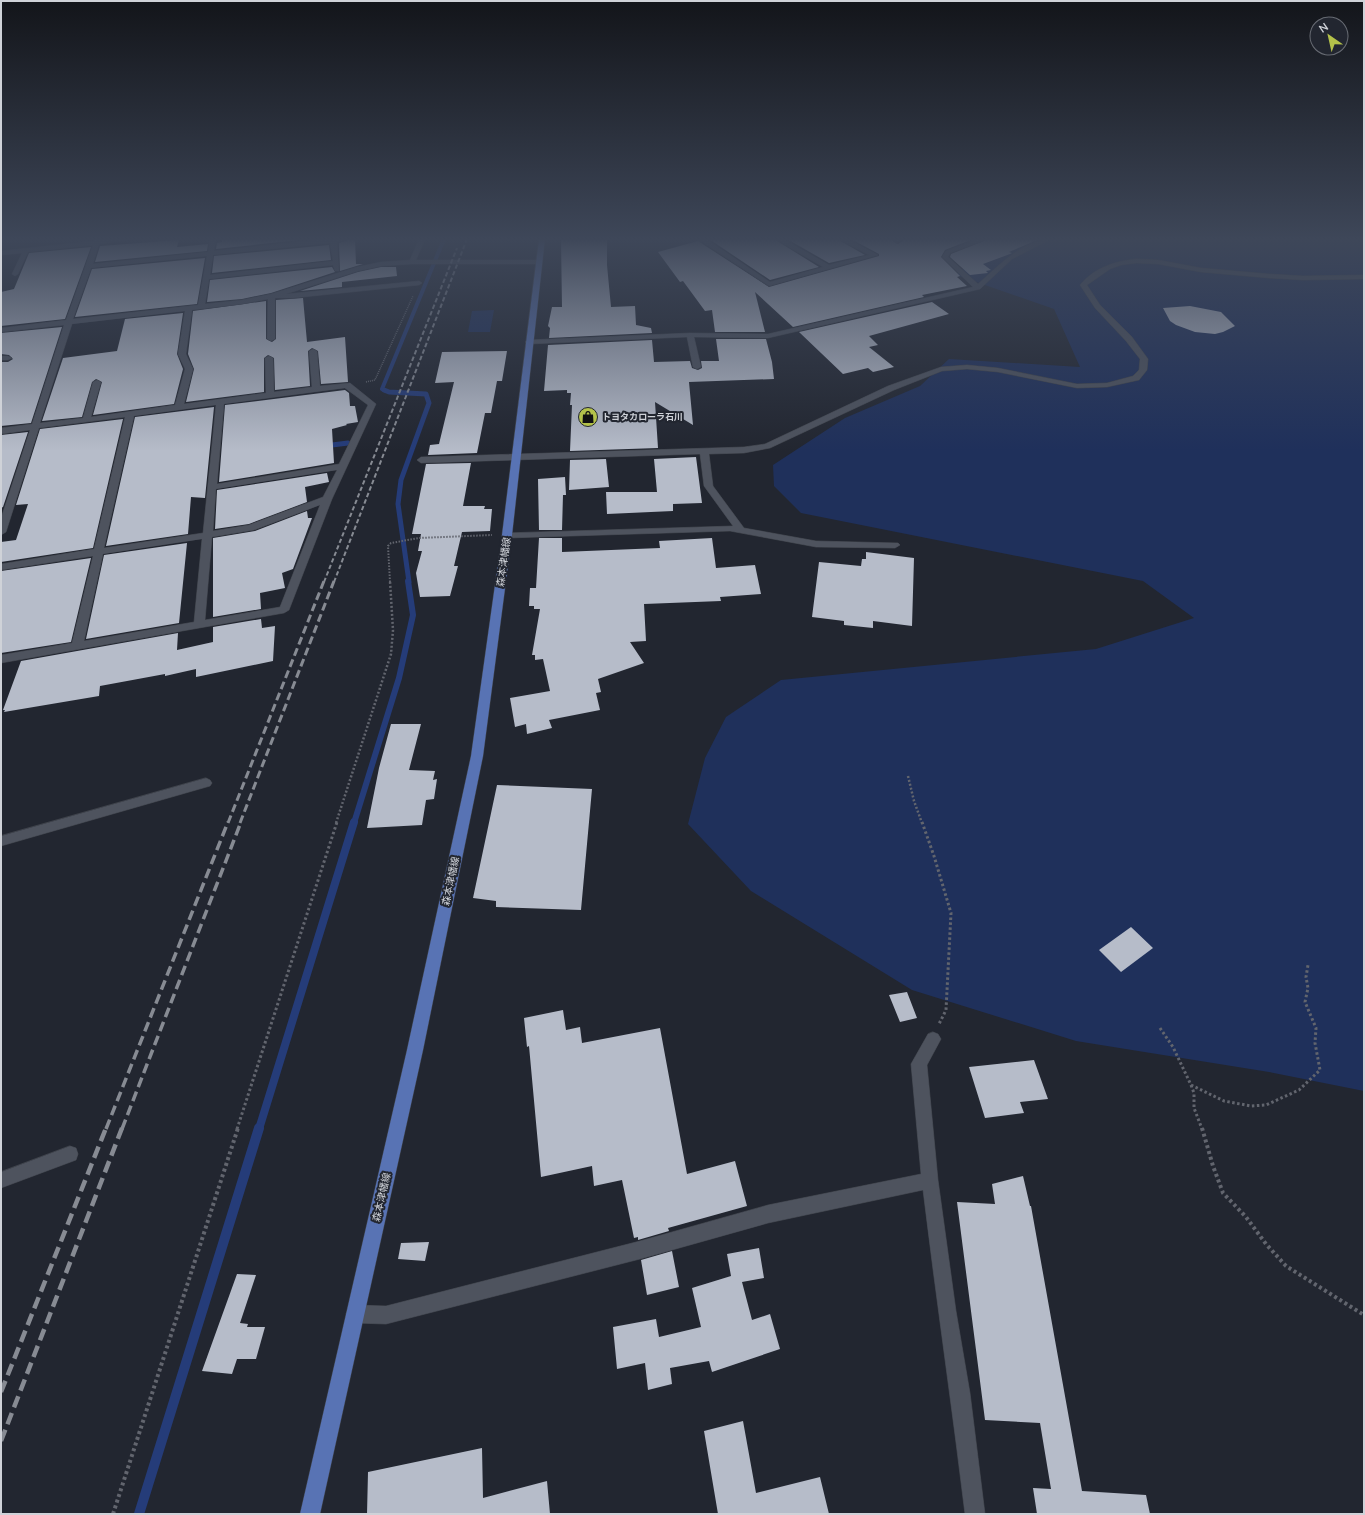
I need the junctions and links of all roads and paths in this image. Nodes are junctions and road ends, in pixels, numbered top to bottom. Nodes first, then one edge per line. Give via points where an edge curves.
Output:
1 (73, 310) edge
2 (174, 310) edge
3 (189, 310) edge
4 (272, 310) edge
5 (407, 310) edge
6 (533, 310) edge
7 (883, 310) edge
8 (1101, 310) edge
9 (69, 322) junction
10 (1, 330) edge
11 (690, 335) junction
12 (272, 339) dead end
13 (529, 342) junction
14 (313, 351) dead end
15 (269, 358) dead end
16 (697, 368) dead end
17 (97, 382) dead end
18 (348, 387) junction
19 (316, 389) junction
20 (270, 395) junction
21 (220, 402) junction
22 (179, 407) junction
23 (130, 414) junction
24 (86, 420) junction
25 (34, 427) junction
26 (1, 431) edge
27 (704, 451) junction
28 (516, 457) junction
29 (421, 460) dead end
30 (342, 466) junction
31 (212, 487) junction
32 (327, 499) junction
33 (2, 529) edge
34 (741, 530) junction
35 (208, 534) junction
36 (507, 535) junction
37 (895, 545) dead end
38 (100, 551) junction
39 (1, 567) edge
40 (199, 625) junction
41 (77, 646) junction
42 (1, 659) edge
43 (908, 776) dead end
44 (206, 783) dead end
45 (1, 841) edge
46 (1308, 964) dead end
47 (1160, 1028) dead end
48 (933, 1039) joint
49 (1191, 1085) junction
50 (70, 1154) dead end
51 (1, 1180) edge
52 (930, 1180) junction
53 (355, 1314) junction
54 (1364, 1315) edge
55 (113, 1514) edge
56 (310, 1514) edge
57 (975, 1514) edge

1 - 9 street
2 - 9 street
3 - 22 street via 182,354 189,369
4 - 12 street
5 - 18 path via 375,380
6 - 13 main road, 森本津幡線
7 - 11 street via 768,336
8 - 27 street via 1144,359 1143,370 1136,378 1107,385 1077,386 998,370 967,367 941,369 891,388 767,446 744,450
9 - 10 street
9 - 25 street
11 - 13 street
11 - 16 street
13 - 28 main road, 森本津幡線
14 - 19 street
15 - 20 street
17 - 24 street
18 - 19 street
18 - 30 street via 372,404
19 - 20 street
20 - 21 street
21 - 22 street
21 - 31 street
22 - 23 street
23 - 24 street
23 - 38 street
24 - 25 street
25 - 26 street
25 - 33 street
27 - 28 street
27 - 34 street via 710,486
28 - 29 street
28 - 36 main road, 森本津幡線
30 - 31 street
30 - 32 street
31 - 35 street
32 - 35 street via 251,528
32 - 40 street via 284,610
34 - 36 street via 730,528
34 - 37 street via 816,544
35 - 38 street
35 - 40 street
36 - 53 main road, 森本津幡線 via 477,756 415,1050
36 - 55 path via 414,539 391,543 388,546 393,630 391,654
38 - 39 street
38 - 41 street
40 - 41 street
41 - 42 street
43 - 48 path via 951,912 946,1010
44 - 45 street
46 - 49 path via 1305,1002 1316,1028 1315,1043 1320,1070 1299,1090 1266,1105 1251,1106 1224,1101
47 - 49 path via 1173,1047
48 - 52 street via 919,1064
49 - 54 path via 1194,1108 1223,1192 1286,1266
50 - 51 street
52 - 53 street via 768,1214 640,1250 386,1315
52 - 57 street
53 - 56 main road, 森本津幡線

